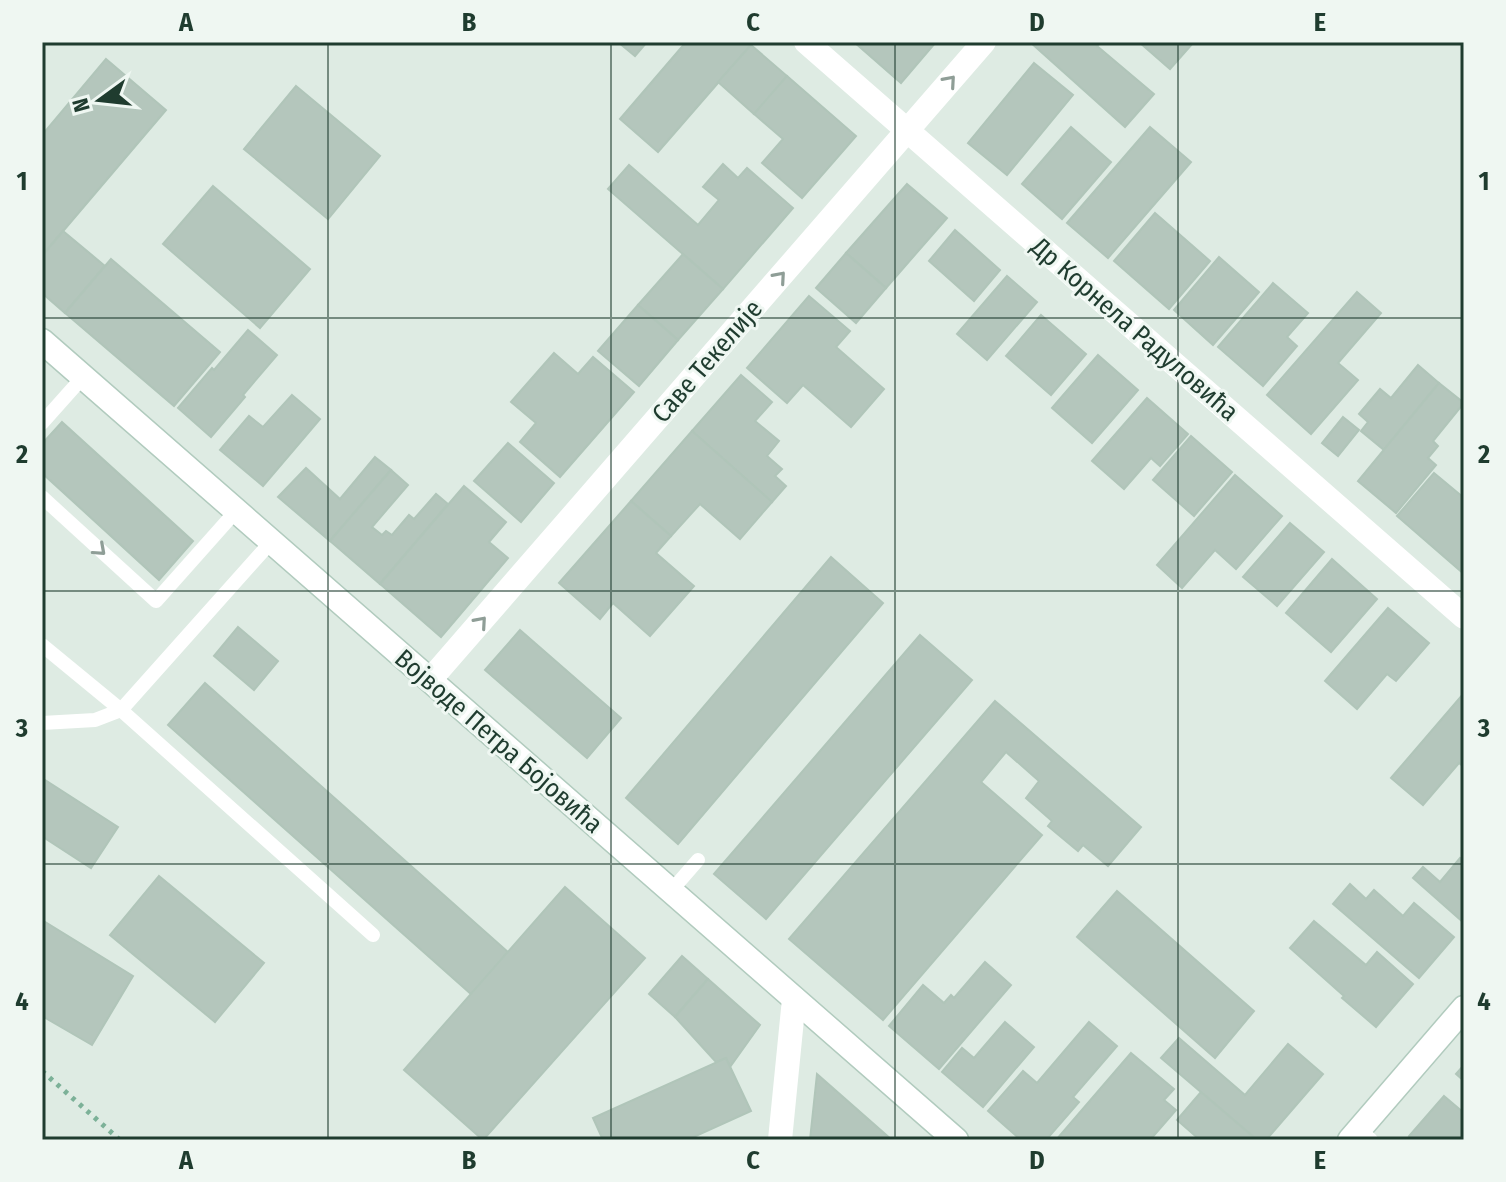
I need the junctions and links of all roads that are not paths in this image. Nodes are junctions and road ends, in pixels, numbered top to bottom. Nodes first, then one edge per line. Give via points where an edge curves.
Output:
1 (806, 42) edge
2 (984, 42) edge
3 (907, 131) junction
4 (42, 341) edge
5 (83, 377) junction
6 (42, 423) edge
7 (42, 497) edge
8 (236, 511) junction
9 (271, 542) junction
10 (1464, 617) edge
11 (42, 645) edge
12 (430, 680) junction
13 (121, 710) junction
14 (42, 723) edge
15 (698, 860) dead end
16 (671, 891) junction
17 (373, 935) dead end
18 (794, 999) junction
19 (1464, 1008) edge
20 (1360, 1136) edge
21 (780, 1140) edge
22 (956, 1140) edge

1 - 3 street, Др Корнела Радуловића
3 -> 2 street, Саве Текелије
3 - 10 street, Др Корнела Радуловића
12 -> 3 street, Саве Текелије
4 - 5 street, Војводе Петра Бојовића
5 - 6 lane
5 - 8 street, Војводе Петра Бојовића
7 -> 8 lane via 156,601
8 - 9 street, Војводе Петра Бојовића
9 - 12 street, Војводе Петра Бојовића
9 - 13 lane
11 - 13 lane
12 - 16 street, Војводе Петра Бојовића
13 - 14 lane via 95,720
13 - 17 lane
15 - 16 lane
16 - 18 street, Војводе Петра Бојовића
18 - 21 street
18 - 22 street, Војводе Петра Бојовића
19 - 20 street

